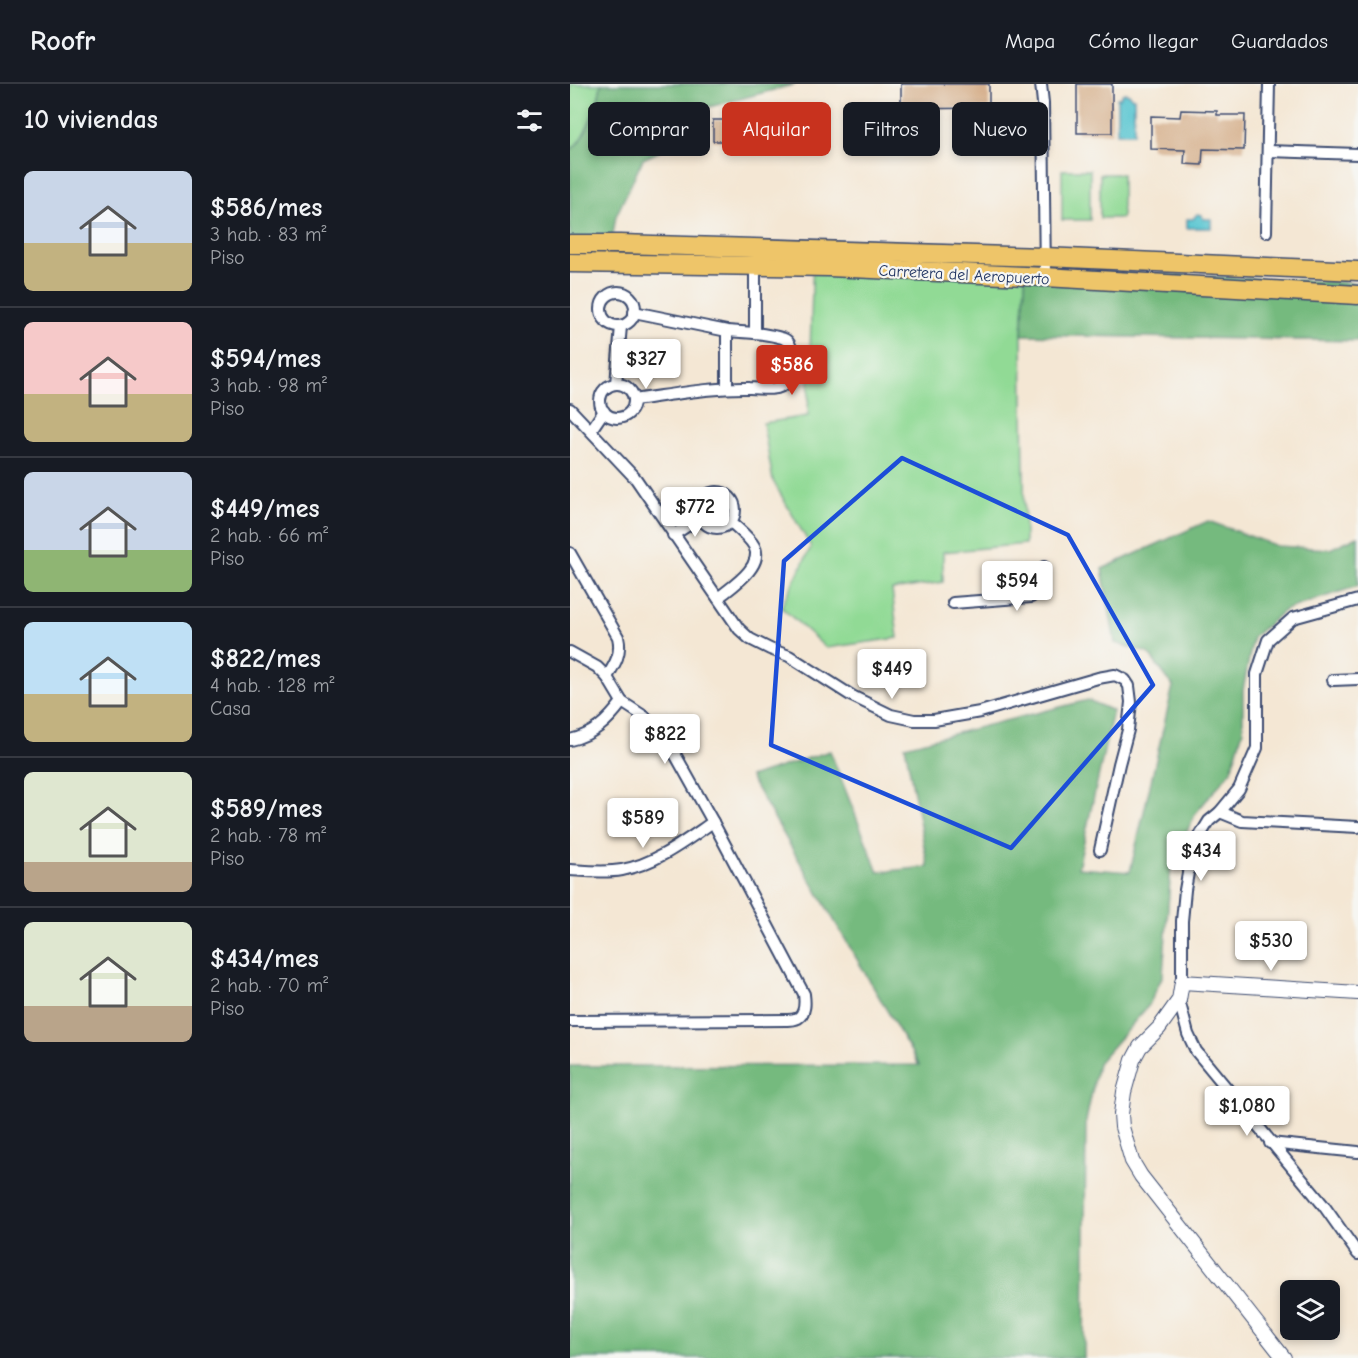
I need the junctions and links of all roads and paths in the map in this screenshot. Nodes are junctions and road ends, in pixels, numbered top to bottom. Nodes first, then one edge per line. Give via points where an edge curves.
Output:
1 (1041, 84) edge
2 (1269, 84) edge
3 (1268, 151) junction
4 (1358, 154) edge
5 (1266, 232) dead end
6 (570, 244) edge
7 (1045, 257) junction
8 (570, 263) edge
9 (755, 266) junction
10 (1251, 267) junction
11 (1358, 271) edge
12 (1045, 277) junction
13 (1250, 289) junction
14 (1358, 295) edge
15 (634, 312) junction
16 (621, 326) junction
17 (727, 331) junction
18 (754, 333) junction
19 (616, 384) junction
20 (727, 387) junction
21 (634, 400) junction
22 (570, 409) edge
23 (604, 411) junction
24 (591, 430) junction
25 (701, 517) junction
26 (731, 522) junction
27 (673, 535) junction
28 (570, 553) edge
29 (1044, 567) dead end
30 (718, 598) junction
31 (1358, 600) edge
32 (953, 603) dead end
33 (570, 652) edge
34 (607, 677) junction
35 (1358, 679) edge
36 (1333, 680) dead end
37 (622, 702) junction
38 (570, 740) edge
39 (1220, 812) junction
40 (713, 822) junction
41 (1358, 827) edge
42 (1100, 850) dead end
43 (570, 870) edge
44 (1182, 982) junction
45 (1358, 993) edge
46 (1179, 1000) junction
47 (570, 1021) edge
48 (1270, 1143) junction
49 (1358, 1152) edge
50 (1358, 1254) edge
51 (1284, 1358) edge

1 - 7 street
2 - 3 street
3 - 4 street
3 - 5 street
6 - 7 main road, Carretera del Aeropuerto
7 - 10 main road, Carretera del Aeropuerto
7 - 12 street
8 - 9 main road, Carretera del Aeropuerto
9 - 12 main road, Carretera del Aeropuerto
9 - 18 street
10 - 11 main road, Carretera del Aeropuerto
10 - 13 main road
12 - 13 main road, Carretera del Aeropuerto
13 - 14 main road, Carretera del Aeropuerto
15 - 16 street via 630,321
15 - 16 street via 633,301 624,293 607,295 601,305 602,316 610,325
15 - 17 street
16 - 19 street
17 - 18 street
17 - 20 street
18 - 20 street via 785,339 790,344 792,372 787,383 777,388
19 - 21 street via 630,390
19 - 23 street via 603,392 600,401
20 - 21 street
21 - 23 street via 631,410 623,416 613,417
22 - 24 street
23 - 24 street
24 - 27 street via 636,479
25 - 26 street via 709,526 721,527
25 - 26 street via 702,500 717,492 732,500 735,511
25 - 27 street
26 - 30 street via 753,544 757,558 749,571
27 - 30 street
28 - 34 street via 618,637 619,653
29 - 32 street via 1031,597
30 - 42 street via 750,639 789,656 852,696 891,715 914,720 980,712 1098,678 1115,675 1125,680 1131,702 1128,730
31 - 39 street via 1293,618 1268,640 1257,674 1257,748 1239,789
33 - 34 street
34 - 37 street
35 - 36 street
37 - 38 street via 601,727
37 - 40 street via 645,717 671,747
39 - 41 street via 1242,821
39 - 44 street via 1209,821 1191,856 1182,921
40 - 43 street via 664,855 641,865 607,872
40 - 47 street via 804,994 803,1012 798,1018 787,1020
44 - 45 street
44 - 46 street
46 - 48 street via 1196,1051
46 - 51 street via 1133,1060 1121,1114 1128,1149 1141,1176
48 - 49 street
48 - 50 street via 1324,1206

